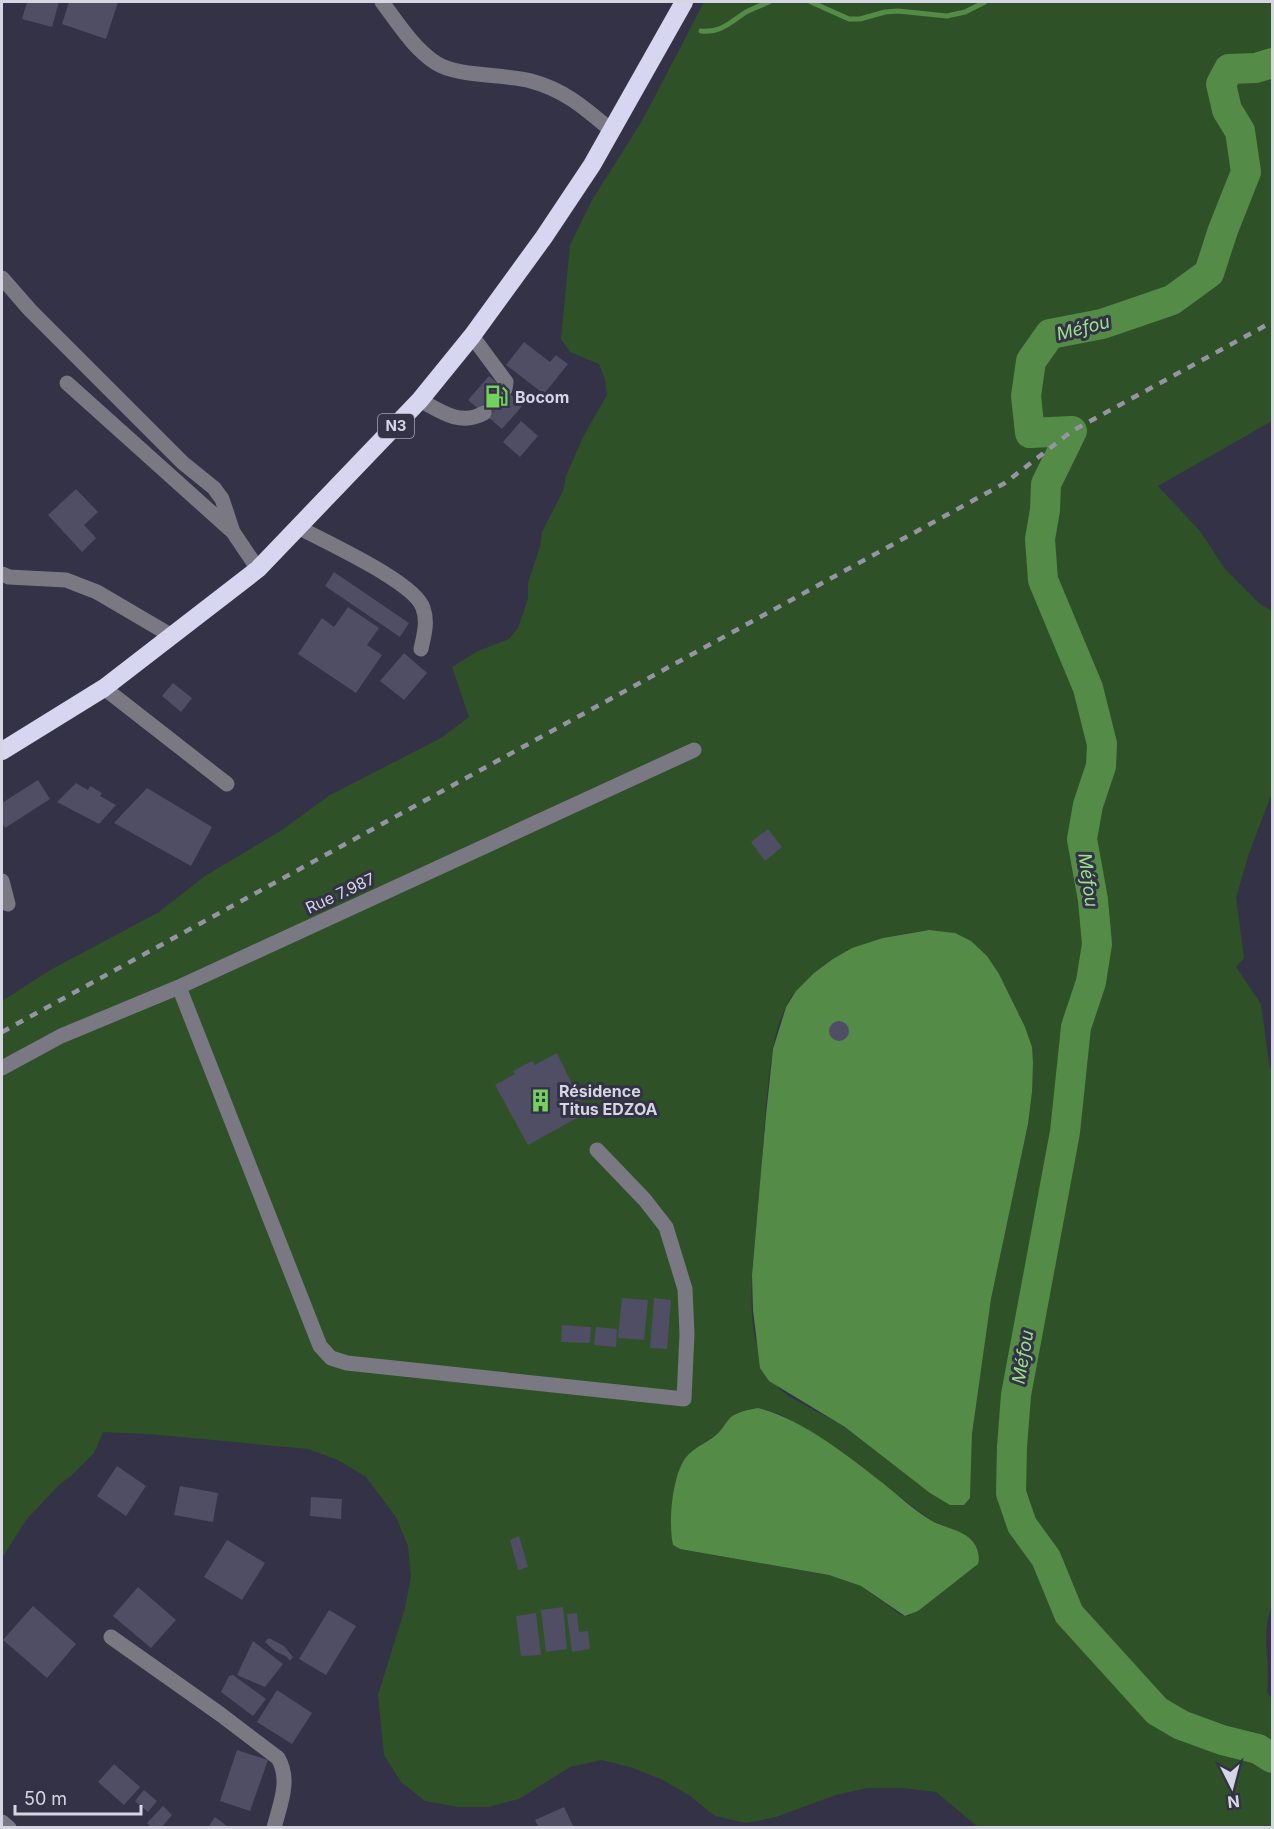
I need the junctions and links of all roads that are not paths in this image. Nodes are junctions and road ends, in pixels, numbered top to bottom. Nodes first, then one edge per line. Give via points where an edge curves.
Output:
1 (382, 2) edge
2 (684, 2) edge
3 (612, 130) junction
4 (2, 278) edge
5 (472, 336) junction
6 (67, 383) dead end
7 (505, 389) dead end
8 (420, 400) junction
9 (484, 413) tunnel mouth
10 (298, 527) junction
11 (233, 532) junction
12 (258, 569) junction
13 (2, 574) edge
14 (171, 636) junction
15 (421, 649) dead end
16 (104, 688) junction
17 (694, 750) dead end
18 (2, 751) edge
19 (227, 784) dead end
20 (2, 881) edge
21 (8, 904) dead end
22 (179, 987) junction
23 (2, 1068) edge
24 (597, 1150) dead end
25 (111, 1638) dead end
26 (2, 1822) edge
27 (9, 1827) edge
28 (274, 1827) edge

1 - 3 street via 418,48 438,65 531,81 568,95
2 - 3 highway, N3
3 - 5 highway, N3 via 544,237
4 - 11 street via 175,454 214,488
5 - 7 street via 506,382
5 - 8 highway, N3
6 - 11 street
8 - 9 street via 460,419 473,419
8 - 10 highway, N3
10 - 12 highway, N3
10 - 15 street via 412,591 423,605 426,621
11 - 12 street
12 - 14 highway, N3
13 - 14 street via 66,580 97,592
14 - 16 highway, N3
16 - 18 highway, N3
16 - 19 street
17 - 22 street, Rue 7.987
20 - 21 street
22 - 23 street, Rue 7.987 via 61,1036
22 - 24 street via 320,1346 331,1358 347,1363 684,1399 685,1289 666,1227
25 - 28 street via 278,1758 285,1785
26 - 27 street

